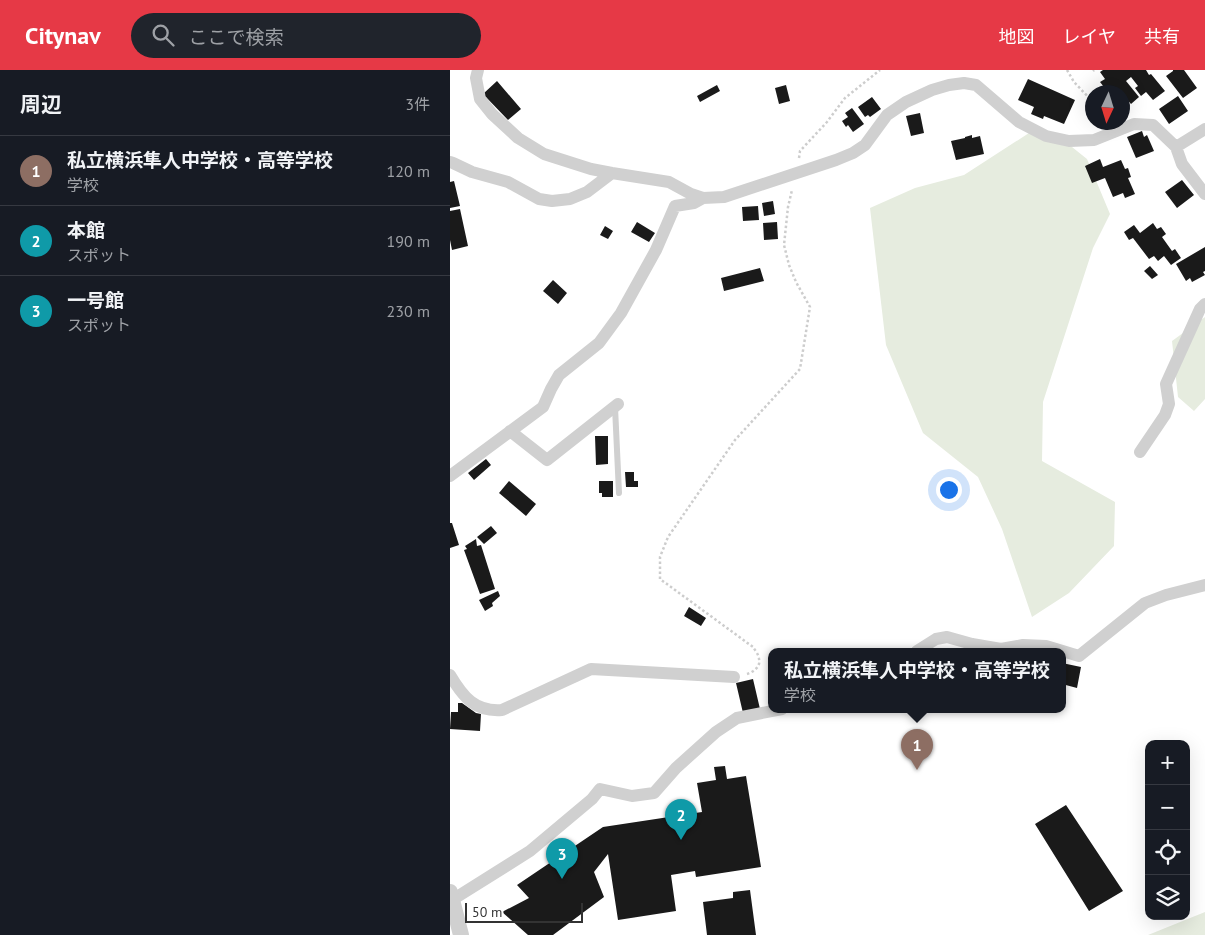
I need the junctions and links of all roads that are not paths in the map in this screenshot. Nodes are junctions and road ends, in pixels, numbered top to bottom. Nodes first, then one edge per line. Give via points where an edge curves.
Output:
1 (478, 70) edge
2 (1205, 129) edge
3 (1176, 147) junction
4 (450, 162) edge
5 (612, 173) junction
6 (1205, 194) edge
7 (703, 198) junction
8 (1205, 304) edge
9 (616, 405) joint
10 (510, 431) junction
11 (1140, 452) dead end
12 (450, 476) edge
13 (619, 493) dead end
14 (1205, 585) edge
15 (922, 648) edge
16 (995, 648) edge
17 (1007, 648) edge
18 (1053, 648) edge
19 (1066, 652) edge
20 (450, 675) edge
21 (734, 677) road end
22 (768, 712) edge
23 (451, 896) edge
24 (461, 935) edge

1 - 5 street via 476,78 480,99 518,138 544,154
2 - 3 street
3 - 6 street via 1182,164
3 - 7 street via 1153,125 1134,124 1094,140 1069,141 1046,136 1019,122 976,86 964,83 932,90 906,102 887,115 865,145 853,153 724,196
4 - 5 street via 508,182 539,199 552,201 570,199 587,192
5 - 7 street via 669,182
7 - 10 street via 675,206 656,250 621,313 599,343 559,375 543,407
8 - 11 street via 1166,384 1169,404 1165,415
9 - 10 street via 547,460
9 - 13 lane
10 - 12 street
14 - 19 street via 1145,603 1079,656
15 - 16 street via 936,639 947,637
17 - 18 street via 1024,645
20 - 21 street via 465,697 478,707 492,711 502,710 591,669
22 - 23 street via 738,718 716,732 654,793 632,796 600,789 530,851
23 - 24 street

